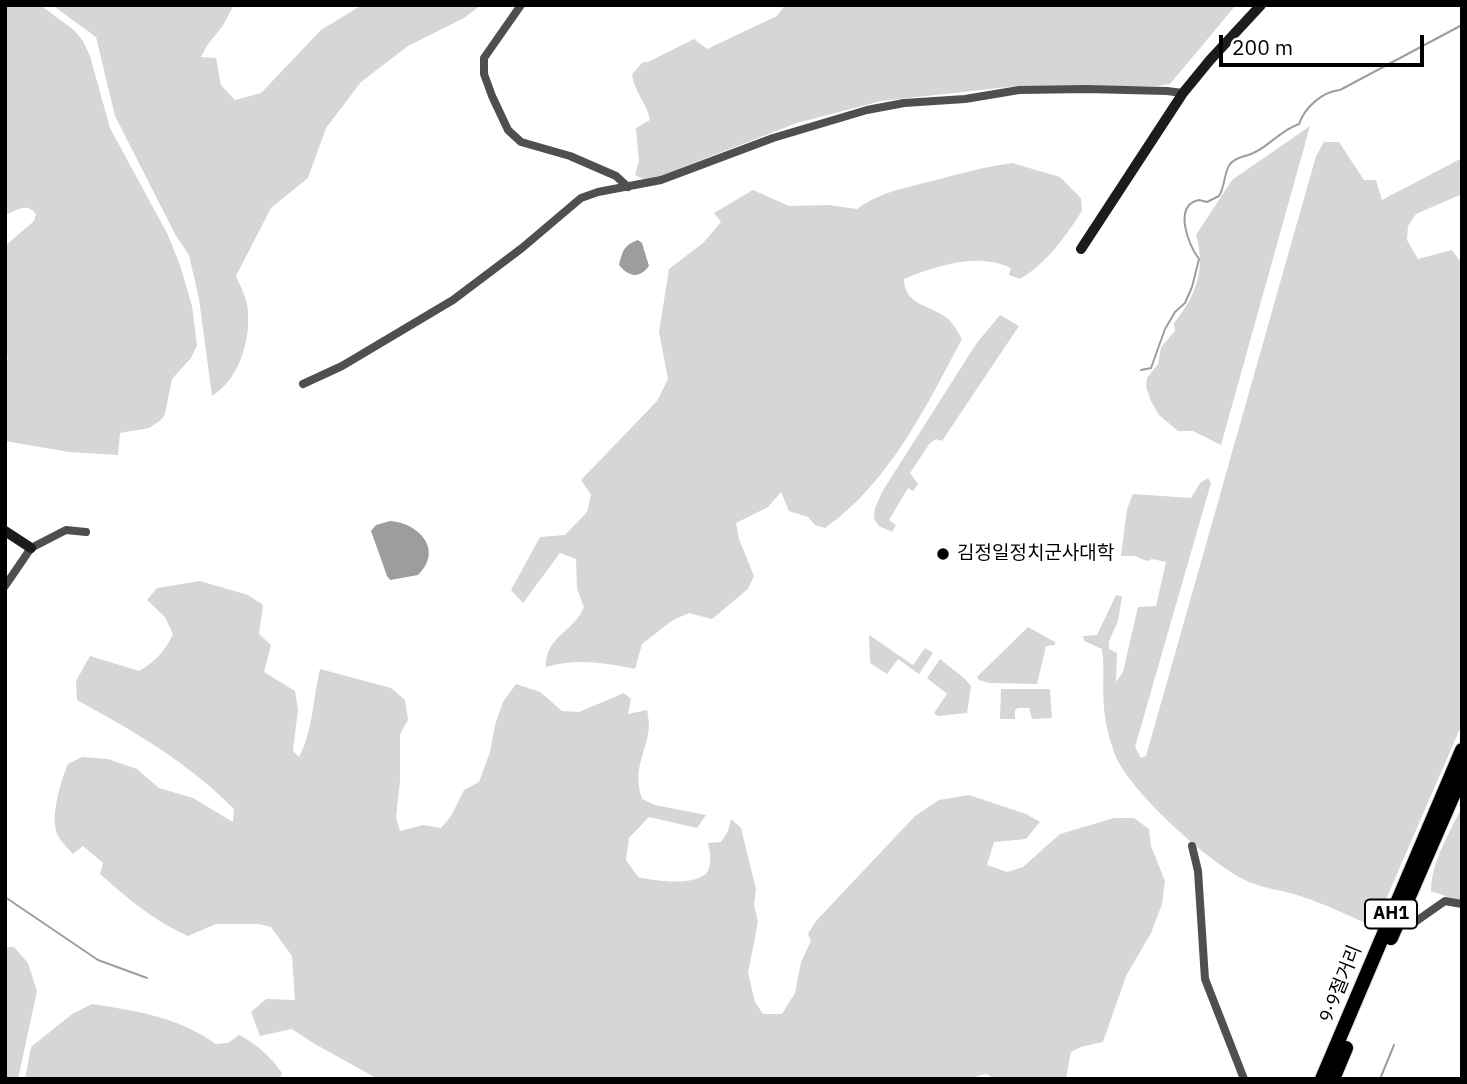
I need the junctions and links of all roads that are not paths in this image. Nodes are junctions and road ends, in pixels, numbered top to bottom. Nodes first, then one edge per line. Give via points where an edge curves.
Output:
1 (521, 5) edge
2 (1261, 5) edge
3 (1183, 93) junction
4 (628, 187) junction
5 (1081, 249) dead end
6 (303, 384) dead end
7 (5, 531) edge
8 (86, 532) dead end
9 (31, 548) junction
10 (5, 586) edge
11 (1462, 750) edge
12 (1462, 775) edge
13 (1192, 846) dead end
14 (1462, 904) edge
15 (1397, 924) junction
16 (1244, 1079) edge
17 (1322, 1079) edge
18 (1333, 1079) edge

1 - 4 street via 484,58 484,74 508,130 521,142 569,156 616,176
2 - 3 street
3 - 4 street via 1019,90 904,103 773,138 662,180
3 - 5 street
4 - 6 street via 581,198 461,295
7 - 9 street
8 - 9 street via 66,530
9 - 10 street
11 - 17 highway, 9·9절거리 / AH1
12 - 15 highway, 9·9절거리 / AH1
13 - 16 street via 1198,871 1205,979
14 - 15 street via 1445,901 1415,922
15 - 18 highway, 9·9절거리 / AH1

